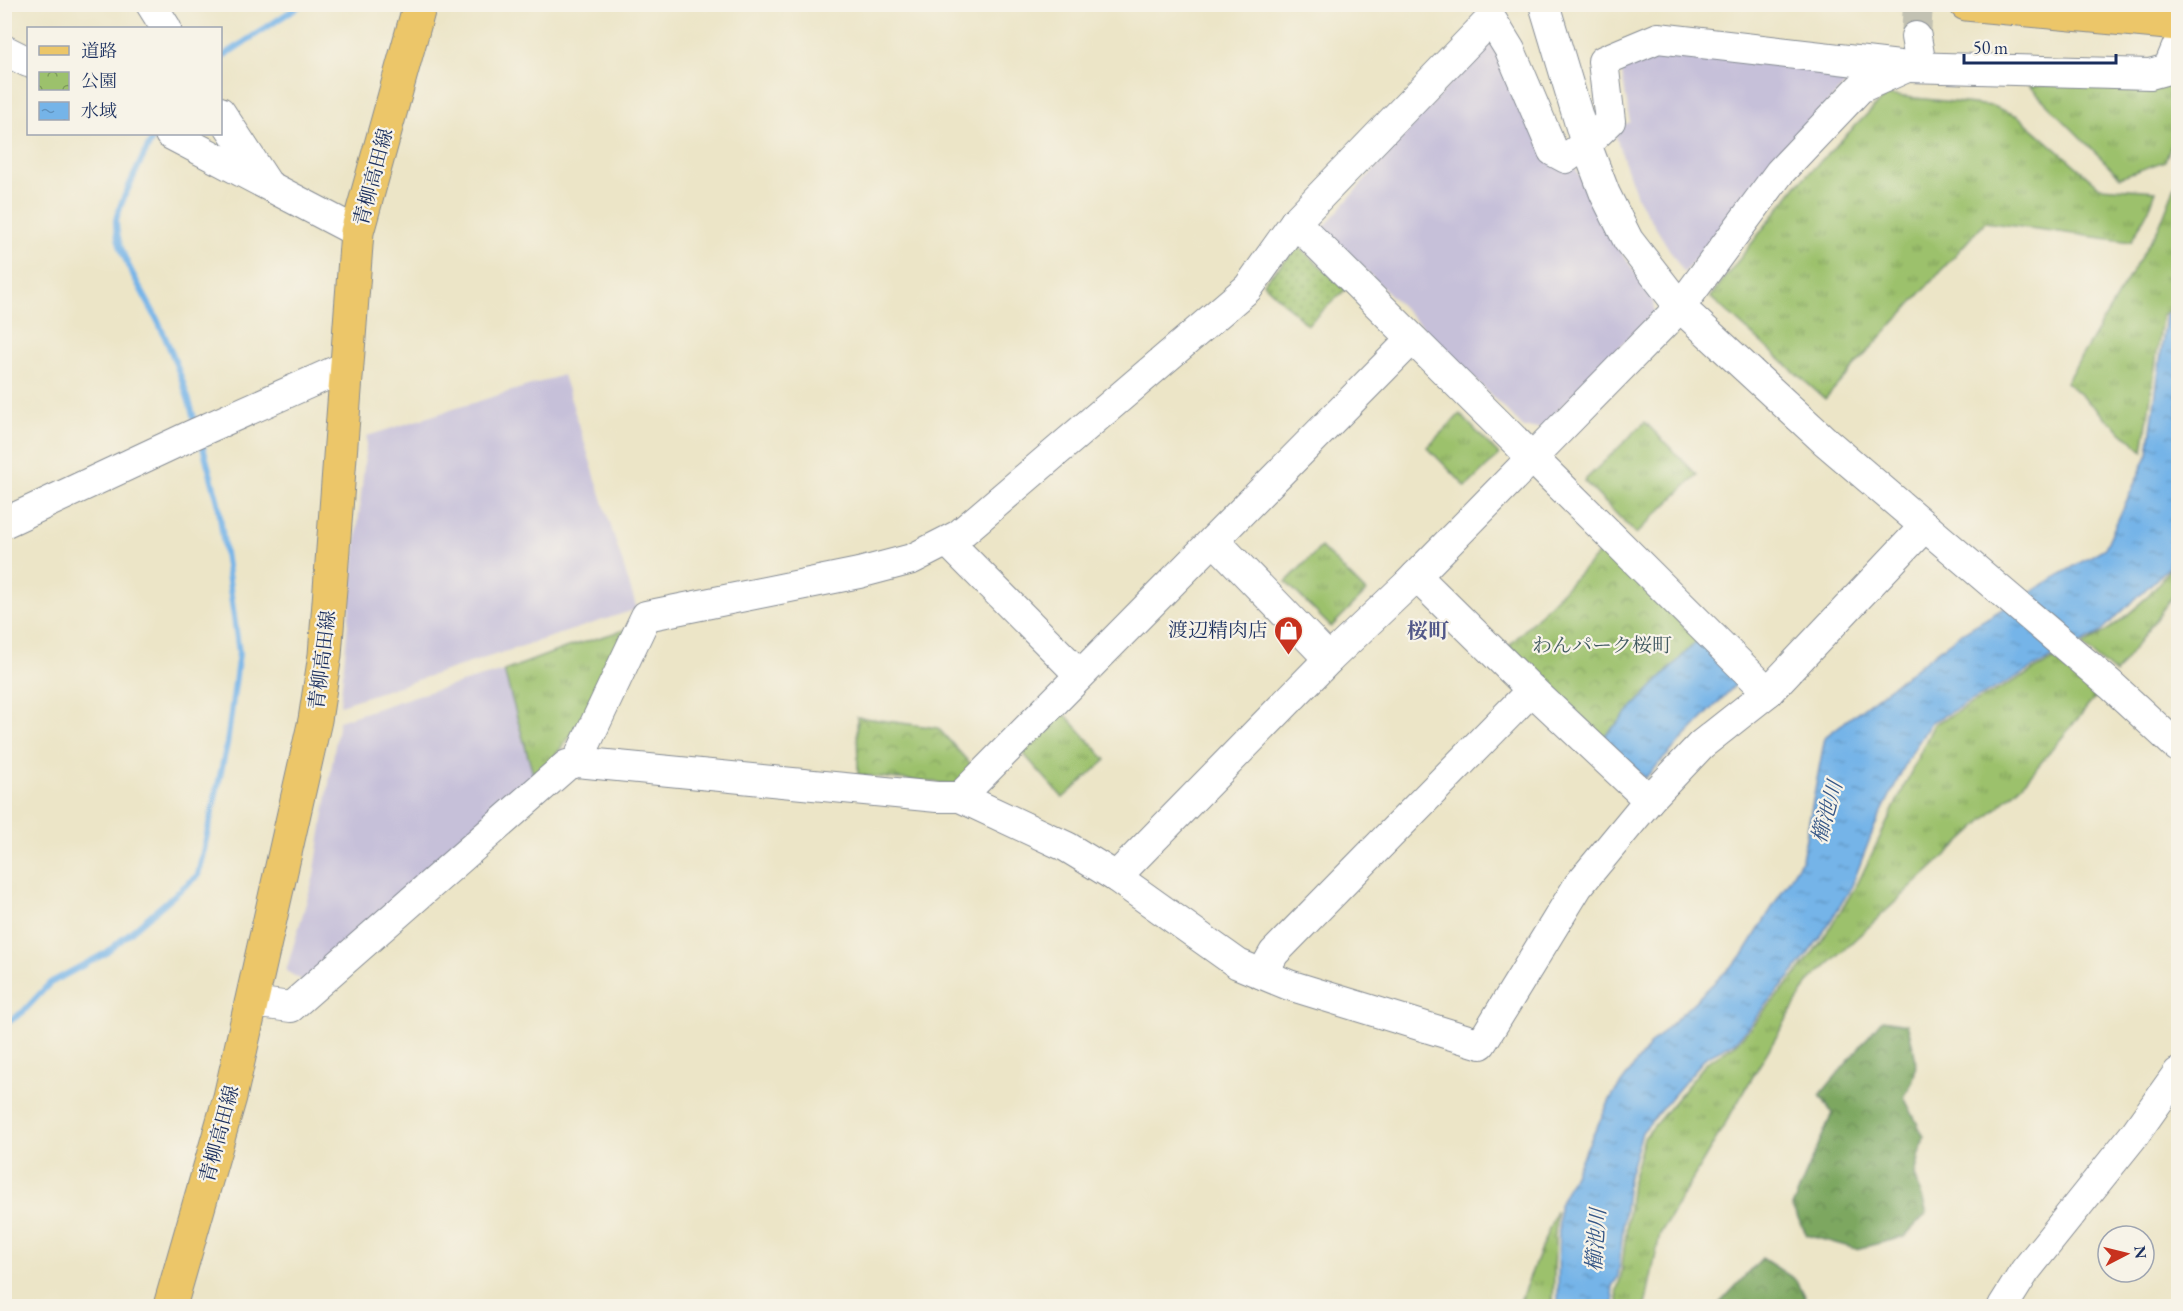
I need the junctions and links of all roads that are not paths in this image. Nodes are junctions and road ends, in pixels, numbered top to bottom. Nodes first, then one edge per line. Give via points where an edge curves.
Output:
1 (151, 4) edge
2 (420, 4) edge
3 (1544, 4) edge
4 (1966, 4) edge
5 (2178, 24) edge
6 (165, 27) edge
7 (1916, 37) tunnel mouth
8 (2178, 45) edge
9 (4, 50) edge
10 (27, 62) edge
11 (1915, 66) junction
12 (222, 115) edge
13 (172, 135) edge
14 (1586, 144) junction
15 (267, 183) junction
16 (1295, 222) junction
17 (357, 232) junction
18 (1680, 307) junction
19 (1412, 339) junction
20 (347, 366) junction
21 (1533, 458) junction
22 (4, 523) edge
23 (1936, 535) junction
24 (1214, 540) junction
25 (948, 542) junction
26 (1416, 576) junction
27 (1329, 659) junction
28 (1080, 675) junction
29 (1532, 690) junction
30 (1768, 692) junction
31 (2178, 747) edge
32 (577, 762) junction
33 (960, 797) junction
34 (1650, 800) junction
35 (1116, 877) junction
36 (1262, 974) junction
37 (252, 1002) junction
38 (2178, 1073) edge
39 (170, 1306) edge
40 (2003, 1306) edge

1 - 6 street
2 - 17 main road, 青柳高田線
3 - 14 street
4 - 5 main road
7 - 11 street
8 - 11 street via 2168,69 2150,74
9 - 10 street
11 - 14 street via 1658,38 1603,61 1610,121
11 - 18 street via 1860,88 1780,172
12 - 15 street
13 - 15 street
14 - 16 street via 1566,158 1553,152 1510,50 1491,19
14 - 18 street via 1628,240
15 - 17 street
16 - 19 street
16 - 25 street via 1248,288 1010,494
17 - 20 main road, 青柳高田線
18 - 21 street
18 - 23 street via 1825,441
19 - 21 street
19 - 24 street
20 - 22 street
20 - 37 main road, 青柳高田線 via 325,655 315,720
21 - 26 street
21 - 30 street
23 - 30 street
23 - 31 street
24 - 27 street
24 - 28 street
25 - 28 street
25 - 32 street via 912,559 859,573 646,616
26 - 27 street
26 - 29 street
27 - 35 street
28 - 33 street
29 - 34 street
29 - 36 street via 1274,953
30 - 34 street via 1701,745
32 - 33 street
32 - 37 street via 567,765 291,1007
33 - 35 street via 1067,847
34 - 36 street via 1578,886 1481,1044
35 - 36 street via 1238,964
37 - 39 main road, 青柳高田線 via 230,1096
38 - 40 street

